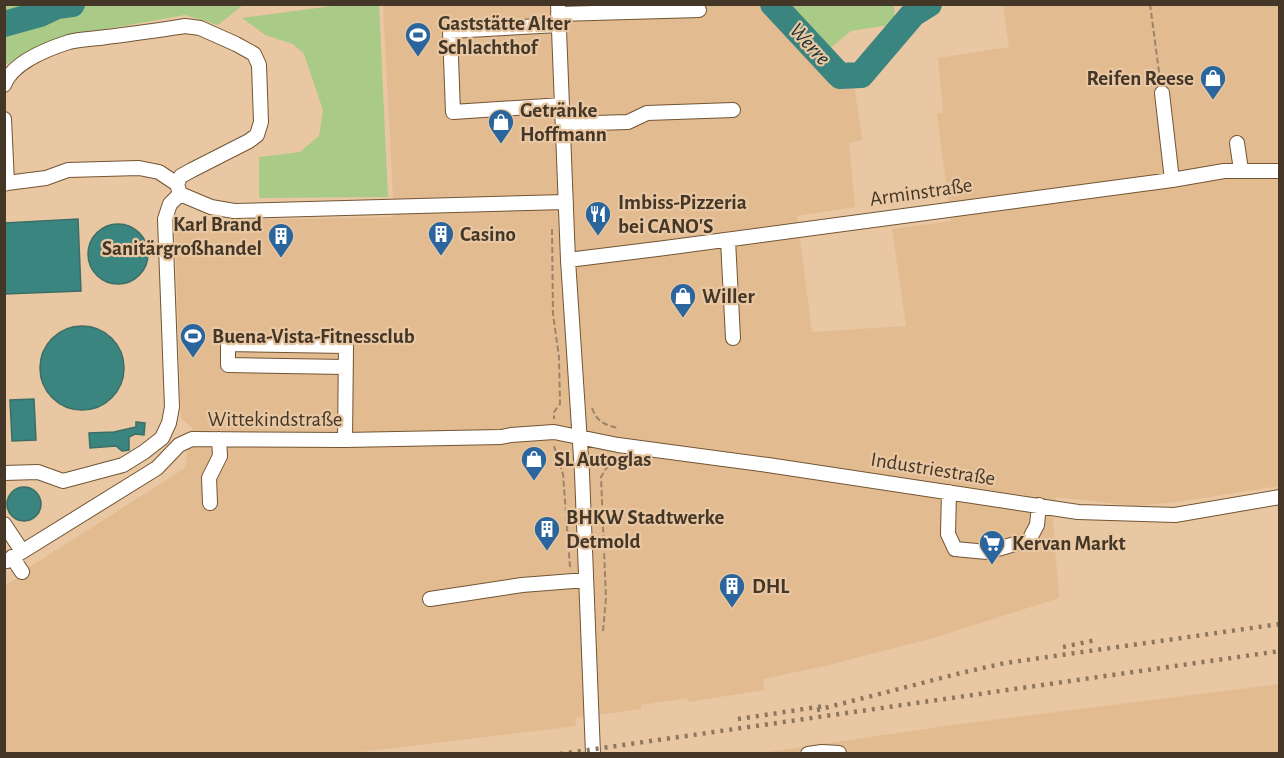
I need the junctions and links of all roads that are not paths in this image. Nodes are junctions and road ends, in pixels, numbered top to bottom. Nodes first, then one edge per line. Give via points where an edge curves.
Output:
1 (692, 8) edge
2 (558, 15) edge
3 (4, 85) edge
4 (1162, 93) road end
5 (562, 105) junction
6 (733, 110) dead end
7 (4, 119) edge
8 (563, 124) junction
9 (1237, 143) dead end
10 (1241, 170) junction
11 (1280, 171) edge
12 (1172, 180) junction
13 (6, 184) edge
14 (179, 189) junction
15 (566, 202) junction
16 (728, 240) junction
17 (568, 260) junction
18 (733, 338) dead end
19 (346, 367) junction
20 (580, 437) junction
21 (219, 439) junction
22 (345, 440) junction
23 (4, 473) edge
24 (949, 492) junction
25 (1280, 497) edge
26 (210, 503) dead end
27 (1039, 506) junction
28 (4, 524) edge
29 (14, 556) junction
30 (22, 572) dead end
31 (586, 580) junction
32 (430, 599) dead end
33 (593, 753) edge
34 (808, 753) edge
35 (839, 753) edge

1 - 2 street
2 - 5 street
2 - 5 street via 450,31 453,112
3 - 14 street via 13,71 34,56 70,42 185,27 200,28 254,54 259,65 261,122 257,135 181,176
4 - 12 street
5 - 8 street
6 - 8 street via 647,114 628,122
7 - 13 street
8 - 15 street
9 - 10 street
10 - 11 street, Arminstraße
10 - 12 street, Arminstraße
12 - 16 street, Arminstraße
13 - 14 street via 68,170 139,168 159,172
14 - 15 street via 211,207 234,211
14 - 23 street via 165,219 172,407 162,438 123,465 63,481 38,472
15 - 17 street
16 - 17 street, Arminstraße
16 - 18 street
17 - 20 street
19 - 19 street via 228,365 228,344 346,346
19 - 22 street
20 - 22 street, Wittekindstraße via 546,432 501,437
20 - 24 street, Industriestraße
20 - 31 street
21 - 22 street, Wittekindstraße
21 - 26 street via 220,456 209,478
21 - 29 street, Wittekindstraße via 192,439 179,445 157,468
24 - 27 street, Industriestraße
24 - 27 street via 948,534 955,549 987,552 1029,540 1037,525
25 - 27 street, Industriestraße via 1175,515 1077,512
28 - 29 street
29 - 30 street
31 - 32 street
31 - 33 street
34 - 35 street

